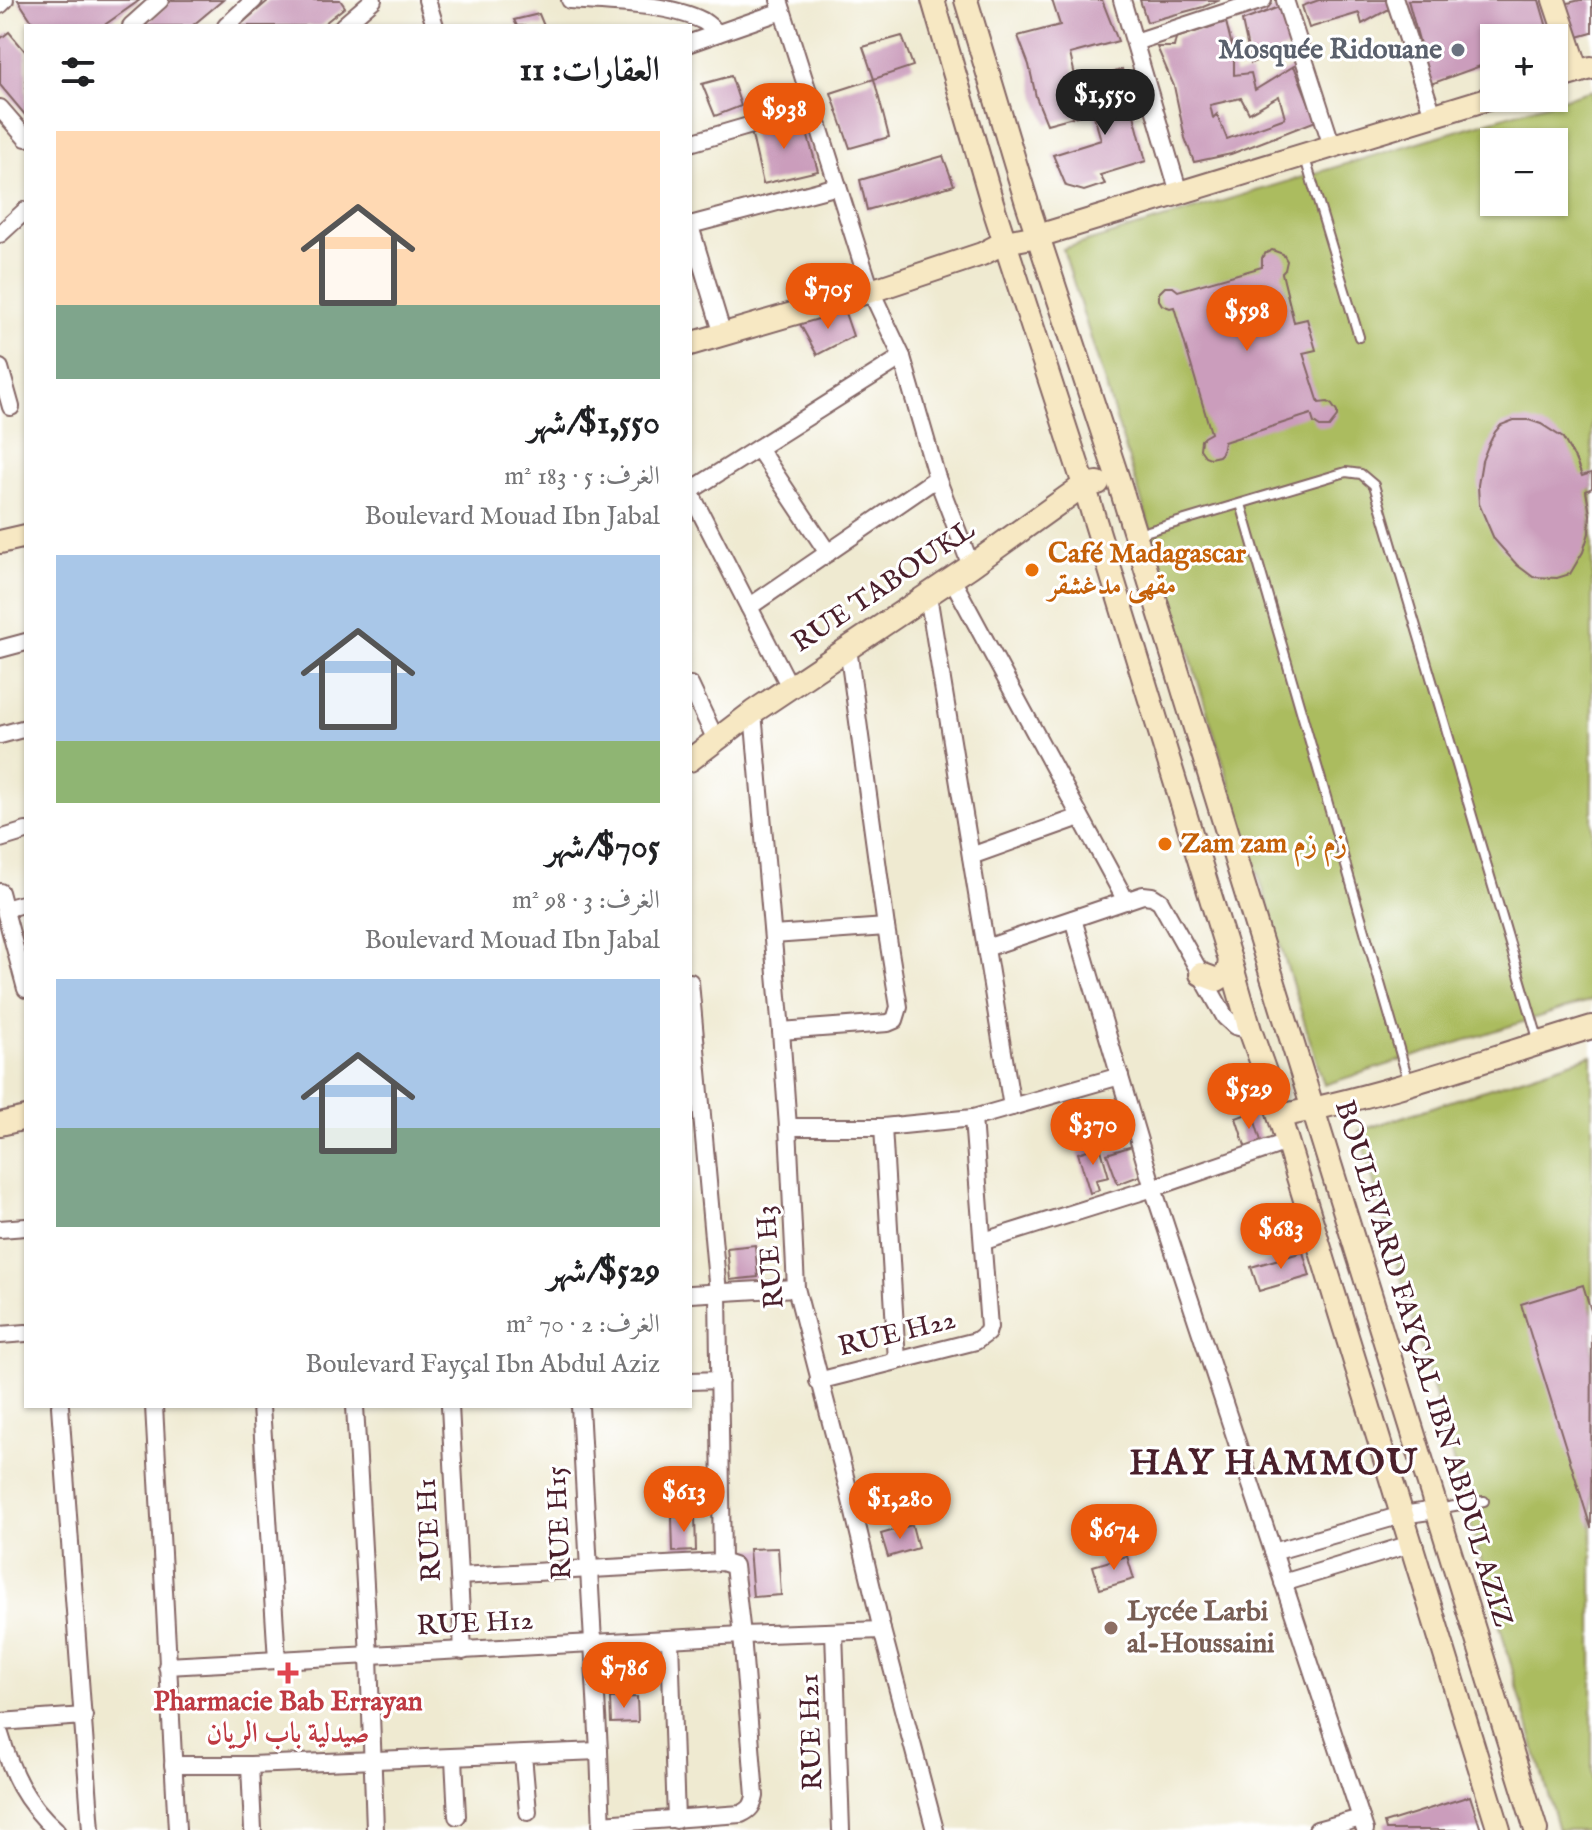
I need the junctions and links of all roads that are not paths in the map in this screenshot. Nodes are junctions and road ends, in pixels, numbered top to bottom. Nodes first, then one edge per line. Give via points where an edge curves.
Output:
1 (5, 0) edge
2 (160, 0) edge
3 (254, 0) edge
4 (373, 0) edge
5 (427, 0) edge
6 (570, 0) edge
7 (933, 0) edge
8 (966, 0) edge
9 (1122, 0) edge
10 (1263, 0) edge
11 (1285, 0) edge
12 (1395, 0) edge
13 (1554, 0) edge
14 (0, 5) edge
15 (781, 6) edge
16 (133, 24) edge
17 (228, 24) edge
18 (345, 24) edge
19 (434, 24) edge
20 (718, 33) junction
21 (692, 42) edge
22 (1135, 42) junction
23 (1585, 70) edge
24 (1480, 101) edge
25 (814, 107) junction
26 (0, 108) edge
27 (1433, 115) junction
28 (24, 136) edge
29 (692, 142) edge
30 (1332, 146) junction
31 (1304, 154) junction
32 (838, 186) junction
33 (1179, 193) junction
34 (24, 212) edge
35 (692, 224) edge
36 (692, 232) edge
37 (0, 234) edge
38 (1038, 236) junction
39 (1005, 242) junction
40 (871, 291) junction
41 (723, 335) junction
42 (1359, 337) dead end
43 (692, 343) edge
44 (902, 357) junction
45 (0, 368) edge
46 (12, 407) edge
47 (758, 448) junction
48 (937, 478) junction
49 (1118, 479) junction
50 (1084, 485) junction
51 (692, 490) edge
52 (692, 495) edge
53 (1241, 504) junction
54 (1136, 535) junction
55 (24, 536) edge
56 (0, 542) edge
57 (828, 553) junction
58 (962, 572) junction
59 (928, 595) junction
60 (749, 607) junction
61 (24, 643) edge
62 (848, 648) junction
63 (0, 649) edge
64 (790, 687) junction
65 (692, 689) edge
66 (753, 712) junction
67 (24, 729) edge
68 (0, 735) edge
69 (716, 740) junction
70 (692, 758) edge
71 (1080, 817) junction
72 (24, 832) edge
73 (0, 839) edge
74 (971, 856) junction
75 (0, 892) edge
76 (1126, 901) junction
77 (24, 904) edge
78 (5, 909) junction
79 (1073, 919) junction
80 (886, 927) junction
81 (773, 935) junction
82 (986, 948) junction
83 (1230, 960) junction
84 (1201, 974) junction
85 (24, 981) edge
86 (692, 1004) edge
87 (1592, 1027) edge
88 (1250, 1030) junction
89 (781, 1031) junction
90 (1539, 1043) junction
91 (1120, 1076) junction
92 (1409, 1083) junction
93 (1012, 1107) junction
94 (1313, 1110) junction
95 (1279, 1116) junction
96 (24, 1118) edge
97 (973, 1118) junction
98 (0, 1124) edge
99 (788, 1127) junction
100 (883, 1127) junction
101 (1287, 1142) junction
102 (1153, 1188) junction
103 (24, 1227) edge
104 (0, 1229) edge
105 (984, 1241) junction
106 (796, 1288) junction
107 (718, 1293) junction
108 (692, 1294) edge
109 (24, 1333) edge
110 (0, 1335) edge
111 (897, 1361) junction
112 (720, 1380) junction
113 (692, 1381) edge
114 (818, 1381) junction
115 (60, 1408) edge
116 (154, 1408) edge
117 (261, 1408) edge
118 (355, 1408) edge
119 (450, 1408) edge
120 (580, 1408) edge
121 (1484, 1501) dead end
122 (1436, 1510) junction
123 (1402, 1515) junction
124 (1411, 1544) junction
125 (1273, 1552) junction
126 (722, 1562) junction
127 (588, 1569) junction
128 (459, 1576) junction
129 (1283, 1583) junction
130 (882, 1630) junction
131 (834, 1632) junction
132 (742, 1635) junction
133 (670, 1640) junction
134 (592, 1644) junction
135 (463, 1651) junction
136 (369, 1656) junction
137 (277, 1660) junction
138 (167, 1666) junction
139 (84, 1716) junction
140 (0, 1722) edge
141 (0, 1734) edge
142 (599, 1751) junction
143 (523, 1755) junction
144 (454, 1759) junction
145 (373, 1761) junction
146 (173, 1765) junction
147 (250, 1765) junction
148 (528, 1812) dead end
149 (457, 1816) dead end
150 (676, 1820) junction
151 (1363, 1824) edge
152 (601, 1827) edge
153 (56, 1830) edge
154 (91, 1830) edge
155 (177, 1830) edge
156 (253, 1830) edge
157 (375, 1830) edge
158 (841, 1830) edge
159 (935, 1830) edge
160 (1317, 1830) edge
161 (1499, 1830) edge
162 (1536, 1830) edge

1 - 14 street
2 - 16 street
3 - 17 street
4 - 18 street
5 - 19 street
6 - 20 street via 662,9 704,21
7 - 39 main road
8 - 38 main road, BOULEVARD FAYÇAL IBN ABDUL AZIZ
9 - 22 street
10 - 22 street
11 - 30 street
12 - 27 street
13 - 23 main road
15 - 20 street
15 - 25 street
20 - 21 street
22 - 33 street
24 - 27 main road
25 - 29 street
25 - 32 street
26 - 28 street
27 - 30 main road
30 - 31 main road
31 - 33 main road
31 - 42 lane
32 - 35 street
32 - 40 street
33 - 38 main road
34 - 37 street
36 - 41 street
38 - 39 main road
38 - 49 main road, BOULEVARD FAYÇAL IBN ABDUL AZIZ
39 - 40 main road
39 - 50 main road
40 - 41 main road
40 - 44 street
41 - 43 main road
44 - 47 street
44 - 48 street
45 - 46 street
47 - 51 street
47 - 57 street
48 - 57 street
48 - 58 street
49 - 50 main road, RUE TABOUKL
49 - 54 main road, BOULEVARD FAYÇAL IBN ABDUL AZIZ
50 - 58 main road, RUE TABOUKL
50 - 83 main road
52 - 60 street
53 - 54 lane
53 - 90 lane via 1346,472 1361,474 1374,485
53 - 92 lane
54 - 94 main road, BOULEVARD FAYÇAL IBN ABDUL AZIZ
55 - 56 main road
57 - 60 street
58 - 59 main road, RUE TABOUKL
58 - 71 street
59 - 62 main road, RUE TABOUKL
59 - 74 street
60 - 64 street
61 - 63 street
62 - 64 main road, RUE TABOUKL
62 - 80 street
64 - 66 main road, RUE TABOUKL
65 - 69 street
66 - 69 main road, RUE TABOUKL
66 - 81 street, RUE H3
67 - 68 street
69 - 70 main road, RUE TABOUKL
71 - 74 street
71 - 76 street
72 - 73 street
74 - 82 street
75 - 78 street
76 - 79 street
76 - 84 street via 1143,895 1160,901
77 - 78 street
78 - 85 street
79 - 82 street
79 - 91 street
80 - 81 street
80 - 89 street via 899,1007 895,1020
81 - 89 street, RUE H3
82 - 93 street
83 - 84 main road via 1228,973 1217,980
83 - 88 main road
84 - 88 street via 1229,1022
86 - 107 street
87 - 90 main road
88 - 95 main road
89 - 99 street, RUE H3
90 - 92 main road
91 - 93 street
91 - 102 street
92 - 94 main road
93 - 97 street
94 - 95 main road
94 - 122 main road, BOULEVARD FAYÇAL IBN ABDUL AZIZ
95 - 101 main road
96 - 98 main road
97 - 100 street
97 - 105 street
99 - 100 street
99 - 106 street, RUE H3
100 - 111 street
101 - 102 street
101 - 123 main road
102 - 105 street
102 - 125 street
103 - 104 street
105 - 111 street, RUE H22 via 987,1333 976,1341
106 - 107 street
106 - 114 street, RUE H3
107 - 108 street
107 - 112 street
109 - 110 street
111 - 114 street, RUE H22
112 - 113 street
112 - 126 street
114 - 130 street, RUE H3
115 - 139 street
116 - 138 street
117 - 137 street
118 - 136 street
119 - 128 street, RUE H1
120 - 127 street, RUE H15
121 - 122 lane
122 - 123 street
122 - 162 main road, BOULEVARD FAYÇAL IBN ABDUL AZIZ
123 - 124 main road
123 - 125 street
124 - 129 street
124 - 161 main road
125 - 129 street
126 - 127 street
126 - 132 street via 735,1569
127 - 128 street
127 - 134 street, RUE H15
128 - 135 street, RUE H1
129 - 151 street
130 - 131 street, RUE H12
130 - 159 street, RUE H3
131 - 132 street, RUE H12
131 - 158 street, RUE H21
132 - 133 street, RUE H12
132 - 150 street via 754,1804 741,1814
133 - 134 street, RUE H12
133 - 150 street
134 - 135 street, RUE H12
134 - 142 street, RUE H15
135 - 136 street, RUE H12
136 - 137 street, RUE H12
136 - 145 street
137 - 138 street, RUE H12
138 - 146 street
139 - 140 street
139 - 154 street
141 - 153 street via 23,1793
142 - 143 street
142 - 152 street, RUE H15
143 - 144 street
143 - 148 street
144 - 145 street
144 - 149 street
145 - 147 street
145 - 157 street
146 - 147 street
146 - 155 street
147 - 156 street
150 - 152 street
151 - 160 street

